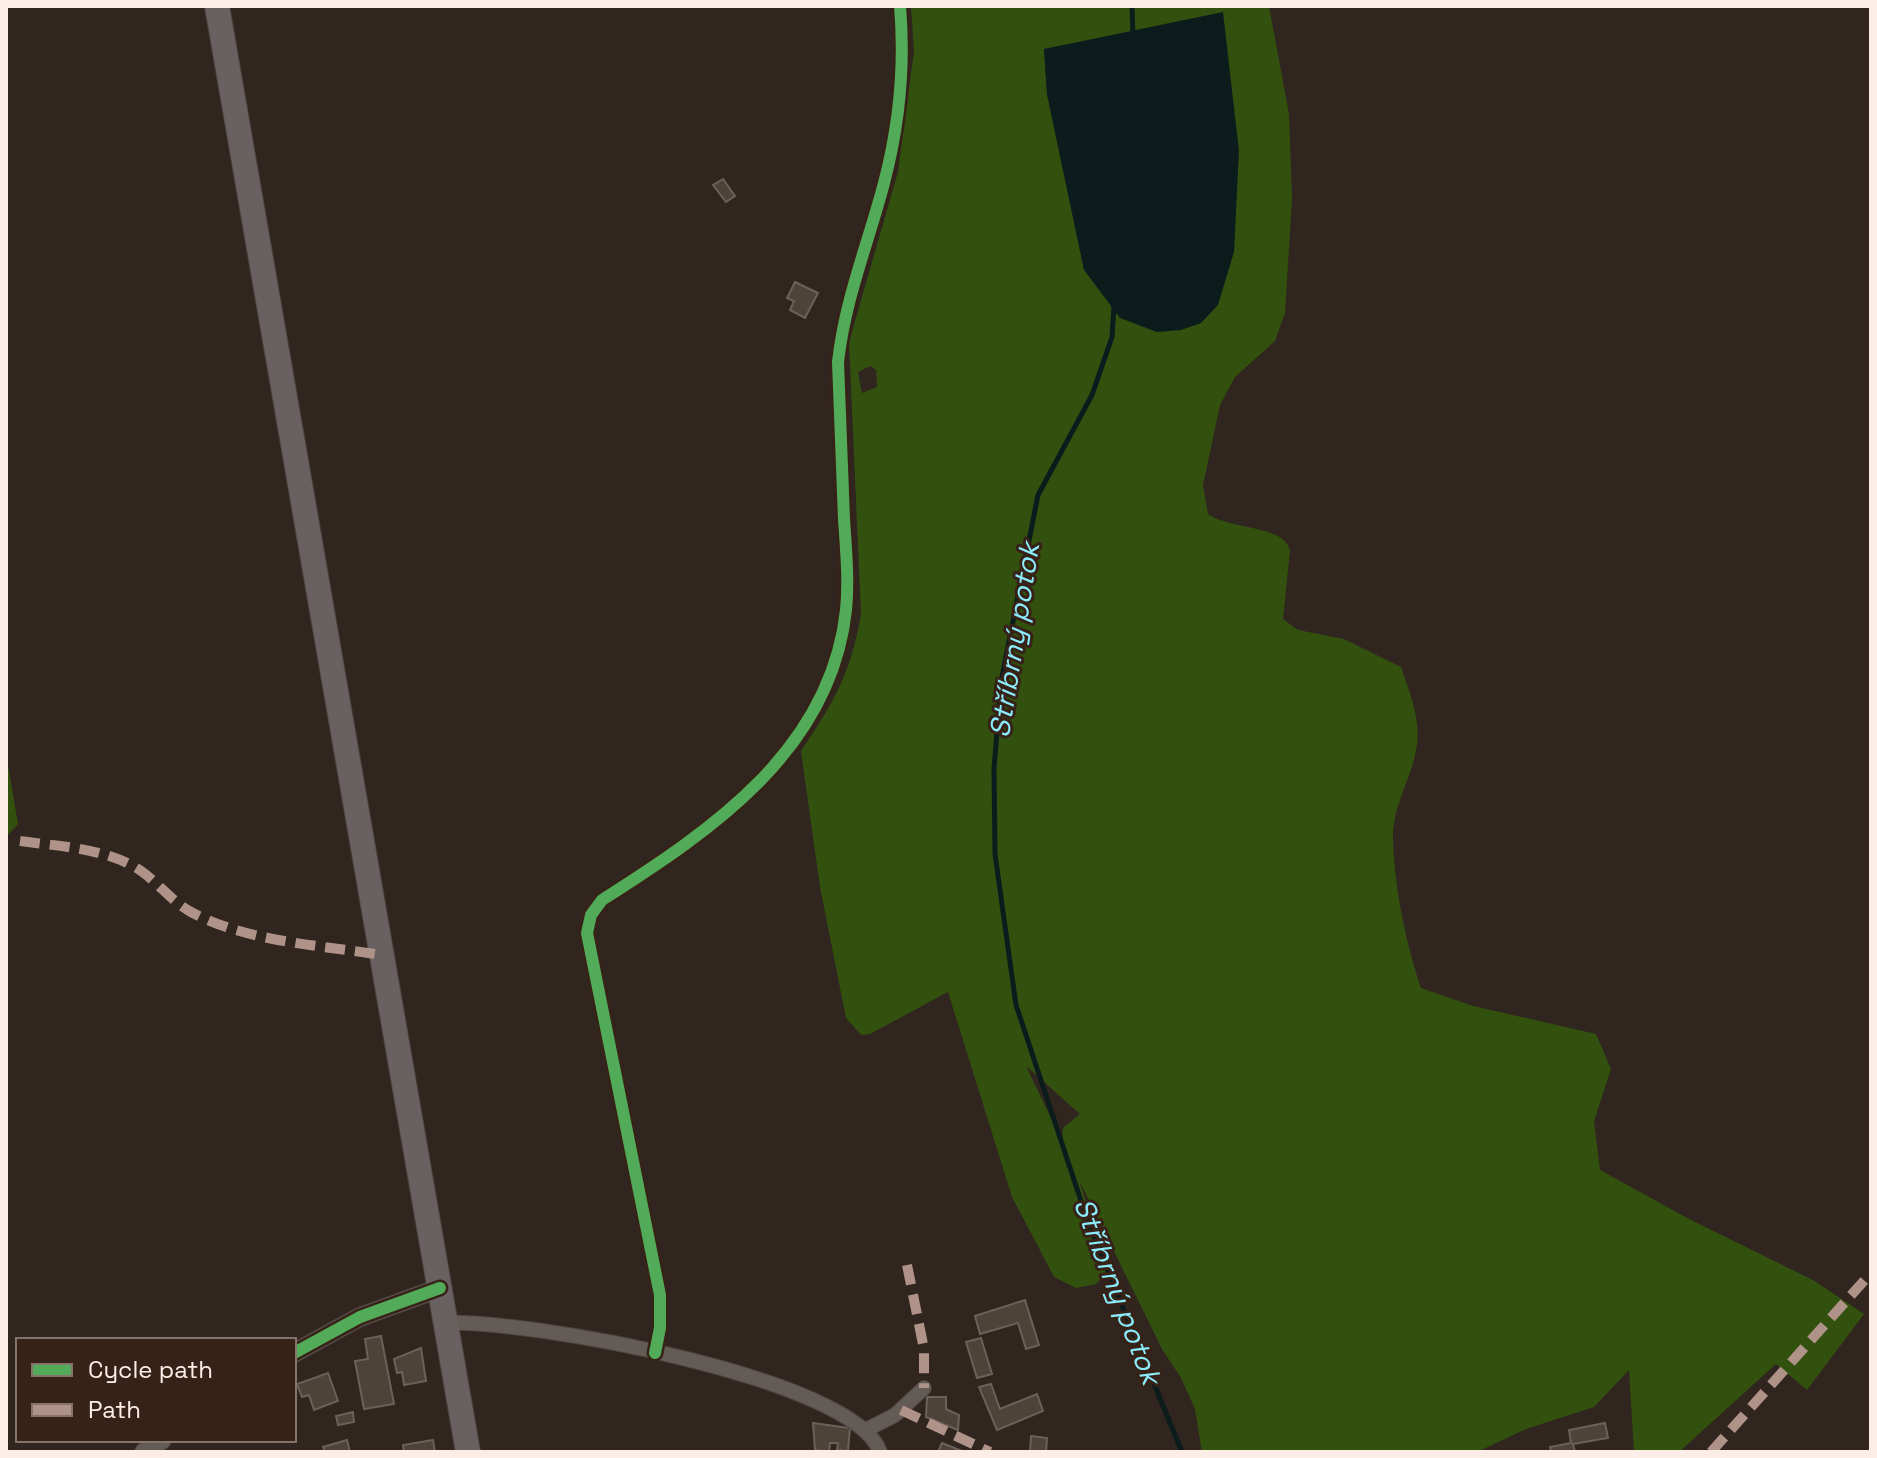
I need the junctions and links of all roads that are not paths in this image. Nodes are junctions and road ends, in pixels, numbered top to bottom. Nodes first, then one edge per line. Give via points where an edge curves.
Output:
1 (217, 6) edge
2 (900, 6) edge
3 (440, 1288) junction
4 (446, 1323) junction
5 (296, 1352) edge
6 (655, 1353) junction
7 (924, 1388) dead end
8 (866, 1430) junction
9 (468, 1452) edge
10 (880, 1452) edge

1 - 3 main road
2 - 6 street via 902,64 895,132 885,181 852,279 838,362 846,608 825,696 797,741 770,771 710,825 602,900 587,933 660,1295
3 - 4 main road
3 - 5 street via 360,1317
4 - 6 street via 527,1328
4 - 9 main road
6 - 8 street via 816,1400
7 - 8 street via 895,1415
8 - 10 street

